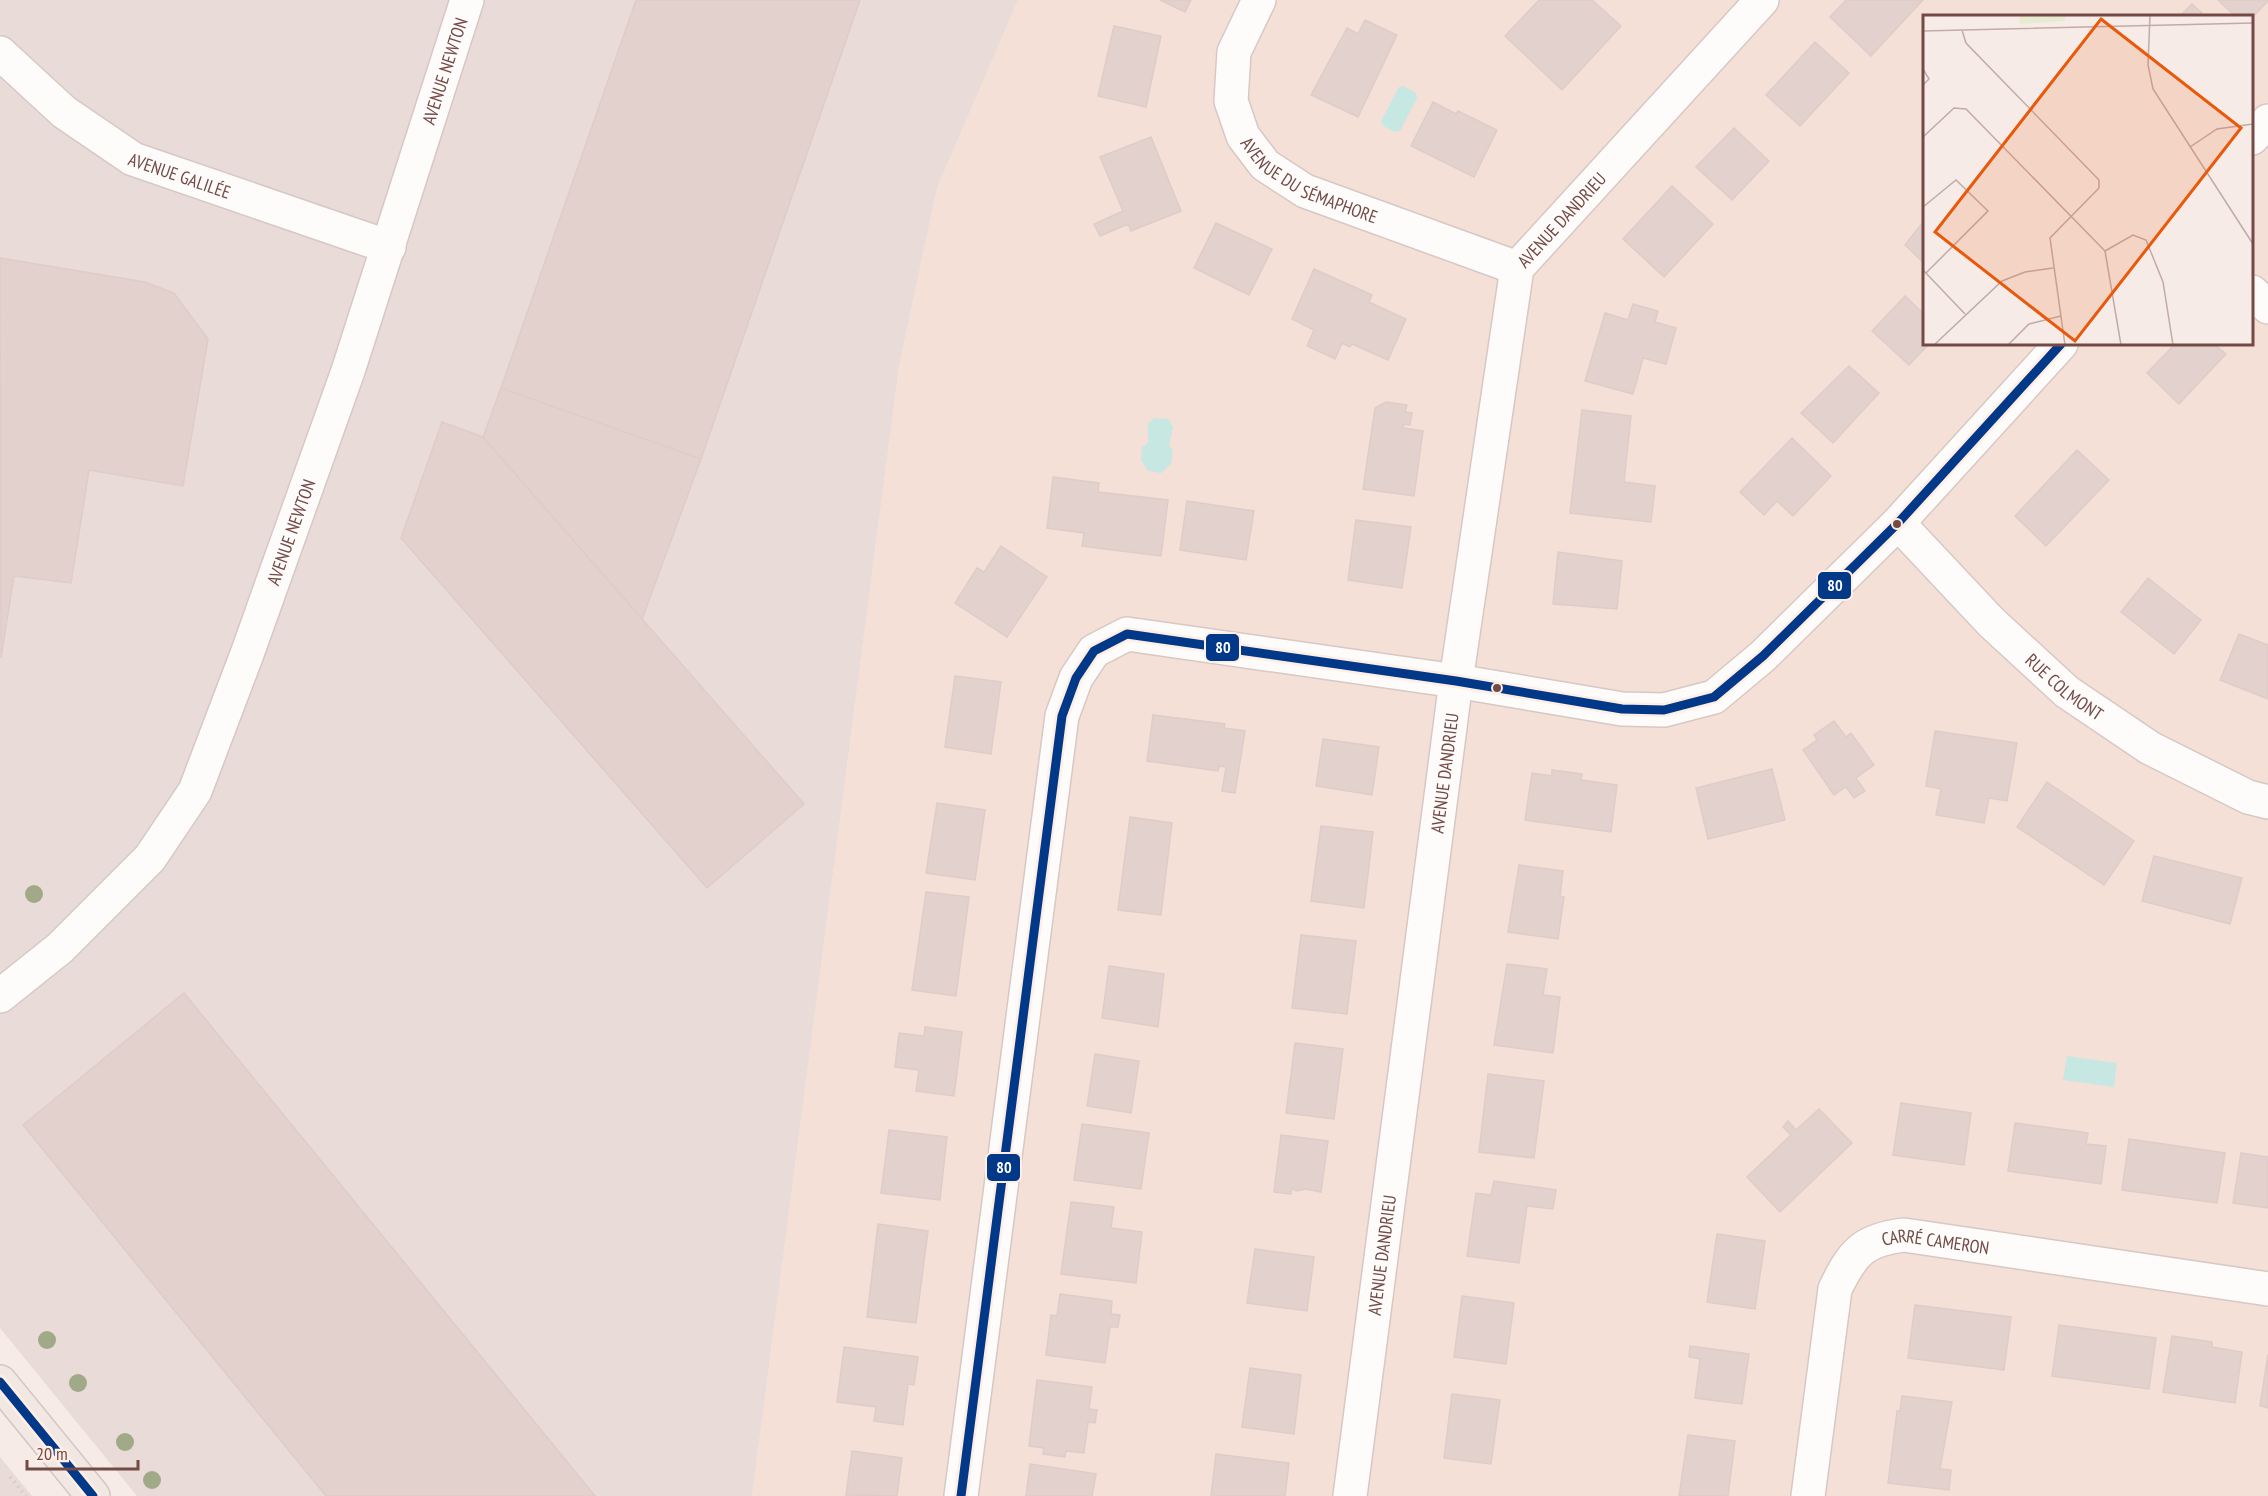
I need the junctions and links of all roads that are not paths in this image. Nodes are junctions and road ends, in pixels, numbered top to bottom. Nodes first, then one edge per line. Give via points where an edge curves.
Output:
1 (467, 0) edge
2 (1259, 0) edge
3 (1762, 0) edge
4 (0, 53) edge
5 (2268, 121) edge
6 (2253, 137) edge
7 (389, 247) junction
8 (1516, 268) junction
9 (2253, 293) edge
10 (2268, 307) edge
11 (2060, 345) edge
12 (1898, 523) junction
13 (1456, 681) junction
14 (2268, 802) edge
15 (0, 996) edge
16 (2268, 1289) edge
17 (0, 1382) edge
18 (93, 1496) edge
19 (961, 1496) edge
20 (1350, 1496) edge
21 (1808, 1496) edge

1 - 7 street, AVENUE NEWTON
2 - 8 street, AVENUE DU SÉMAPHORE via 1234,52 1232,101 1243,136 1265,165 1305,191
3 - 8 street, AVENUE DANDRIEU
4 - 7 street, AVENUE GALILÉE via 64,111 133,159
5 - 6 street
7 - 15 street, AVENUE NEWTON via 195,791 150,858 60,948
8 - 13 street, AVENUE DANDRIEU
9 - 10 street
11 - 12 street
12 - 13 street via 1762,656 1714,697 1664,710 1622,710
12 - 14 street, RUE COLMONT via 1991,622 2067,692 2150,748 2248,797
13 - 19 street via 1127,634 1094,651 1076,678 1062,716
13 - 20 street, AVENUE DANDRIEU
16 - 21 street, CARRÉ CAMERON via 1904,1235 1878,1238 1858,1251 1835,1288
17 - 18 main road

